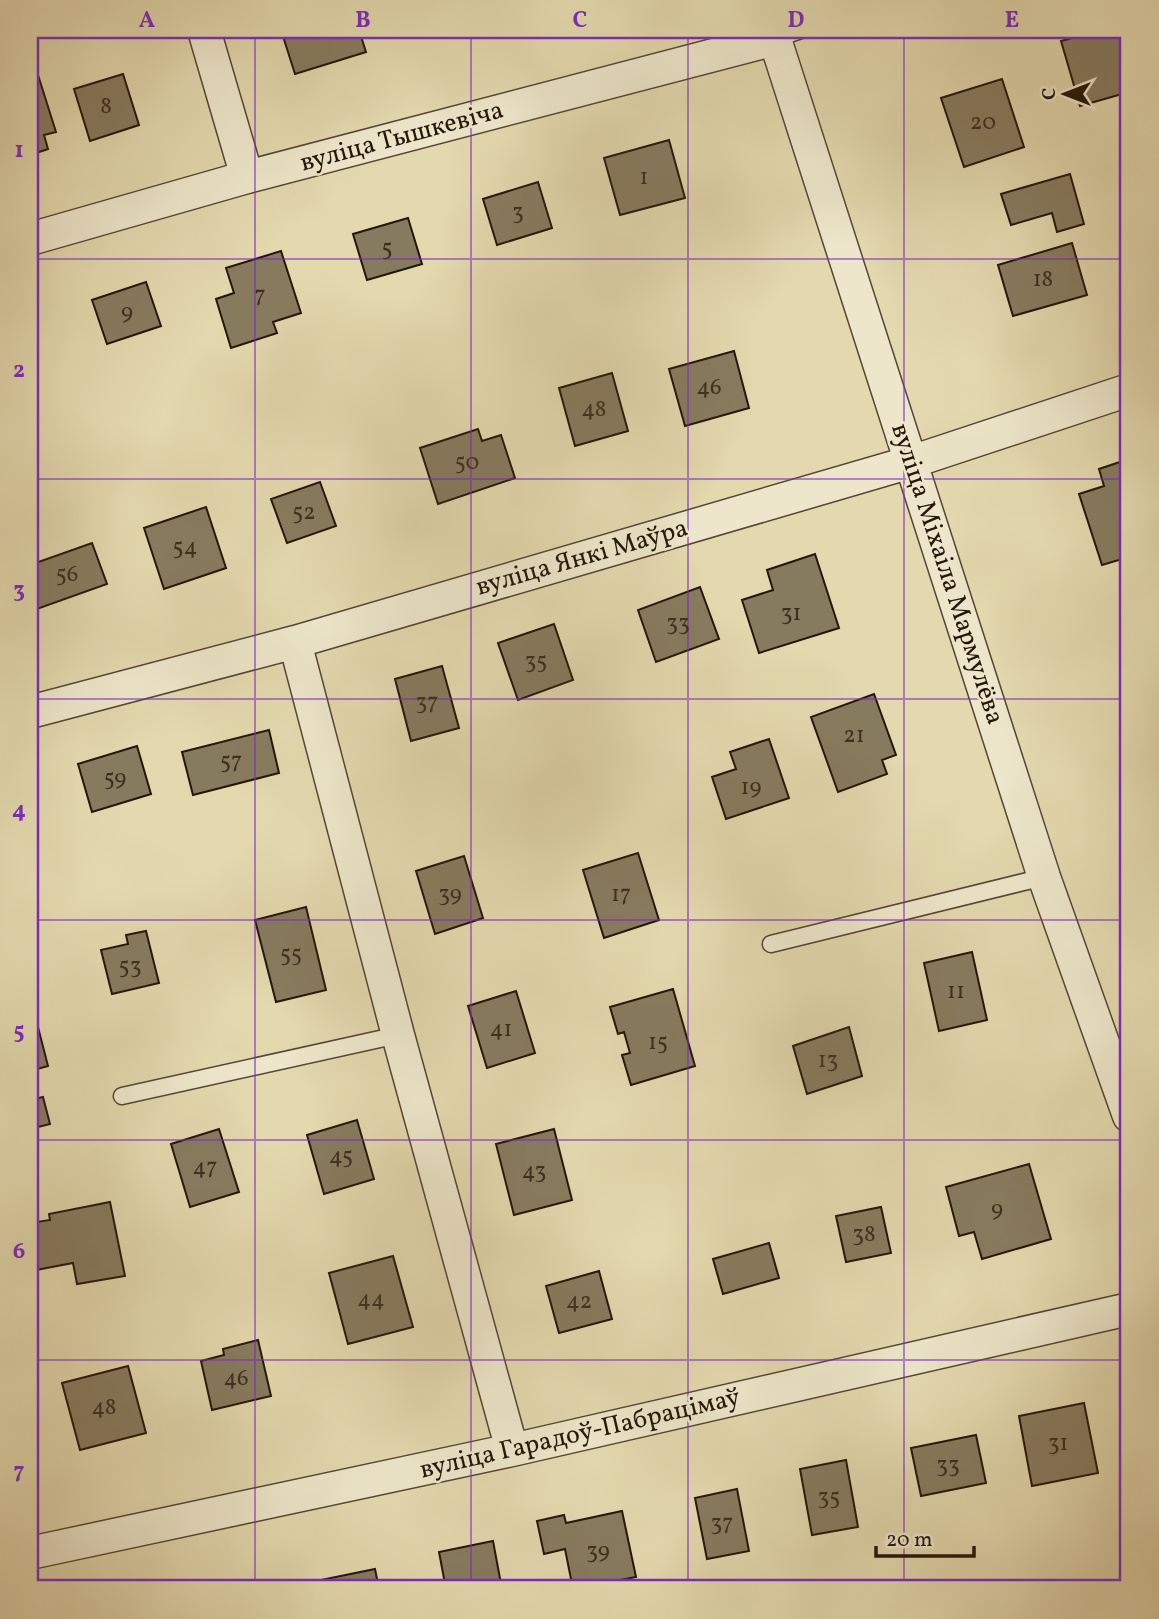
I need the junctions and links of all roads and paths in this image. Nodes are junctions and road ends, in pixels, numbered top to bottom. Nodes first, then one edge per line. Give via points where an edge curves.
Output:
1 (204, 30) edge
2 (783, 33) edge
3 (247, 177) junction
4 (30, 239) edge
5 (1129, 390) edge
6 (911, 461) junction
7 (295, 642) junction
8 (30, 712) edge
9 (1044, 877) junction
10 (771, 944) dead end
11 (398, 1035) junction
12 (122, 1096) dead end
13 (1129, 1116) edge
14 (1129, 1308) edge
15 (512, 1450) junction
16 (30, 1553) edge

1 - 3 street
2 - 3 street, вуліца Тышкевіча
2 - 6 street, вуліца Міхаіла Мармулёва
3 - 4 street, вуліца Тышкевіча
5 - 6 street, вуліца Янкі Маўра
6 - 7 street, вуліца Янкі Маўра
6 - 9 street, вуліца Міхаіла Мармулёва
7 - 8 street, вуліца Янкі Маўра
7 - 11 street
9 - 10 lane
9 - 13 street, вуліца Міхаіла Мармулёва
11 - 12 lane
11 - 15 street
14 - 15 street, вуліца Гарадоў-Пабрацімаў
15 - 16 street, вуліца Гарадоў-Пабрацімаў

